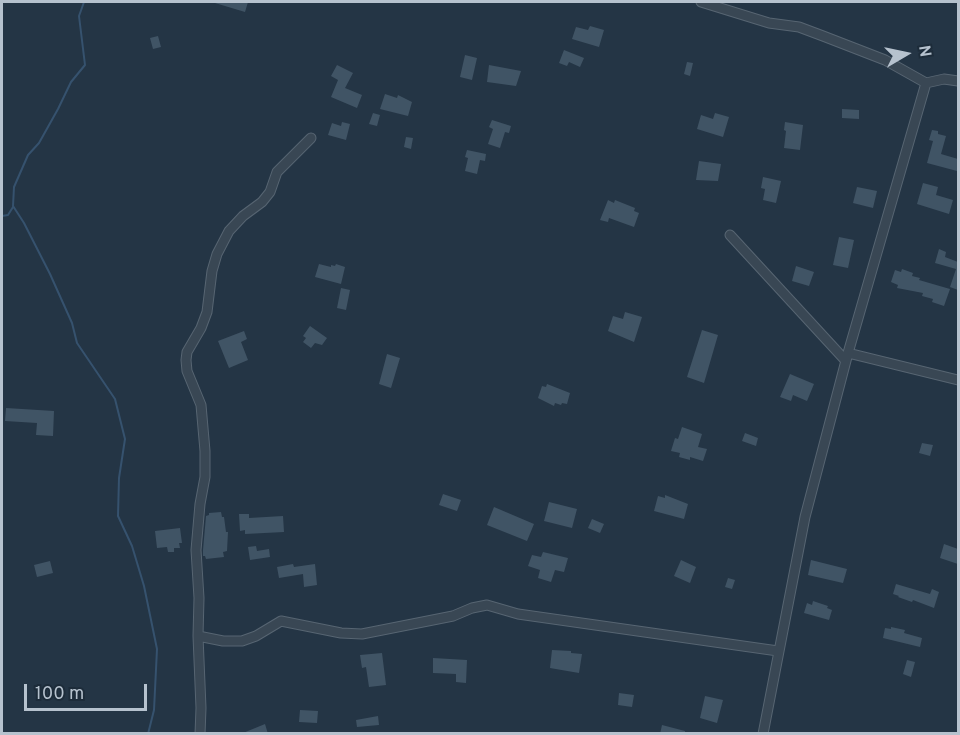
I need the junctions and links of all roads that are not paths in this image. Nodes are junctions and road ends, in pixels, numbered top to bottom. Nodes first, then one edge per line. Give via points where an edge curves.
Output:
1 (701, 2) edge
2 (958, 81) edge
3 (926, 83) junction
4 (311, 138) dead end
5 (730, 235) dead end
6 (847, 357) junction
7 (958, 380) edge
8 (198, 636) junction
9 (778, 651) junction
10 (200, 734) edge
11 (763, 734) edge

1 - 3 street via 769,23 799,27 885,60
2 - 3 street
3 - 6 street
4 - 8 street via 277,171 262,202 229,231 212,271 207,312 187,352 187,371 201,405 205,451 196,550
5 - 6 street
6 - 7 street
6 - 9 street via 805,517
8 - 9 street via 242,641 281,621 362,634 453,616 487,605 518,614
8 - 10 street
9 - 11 street

